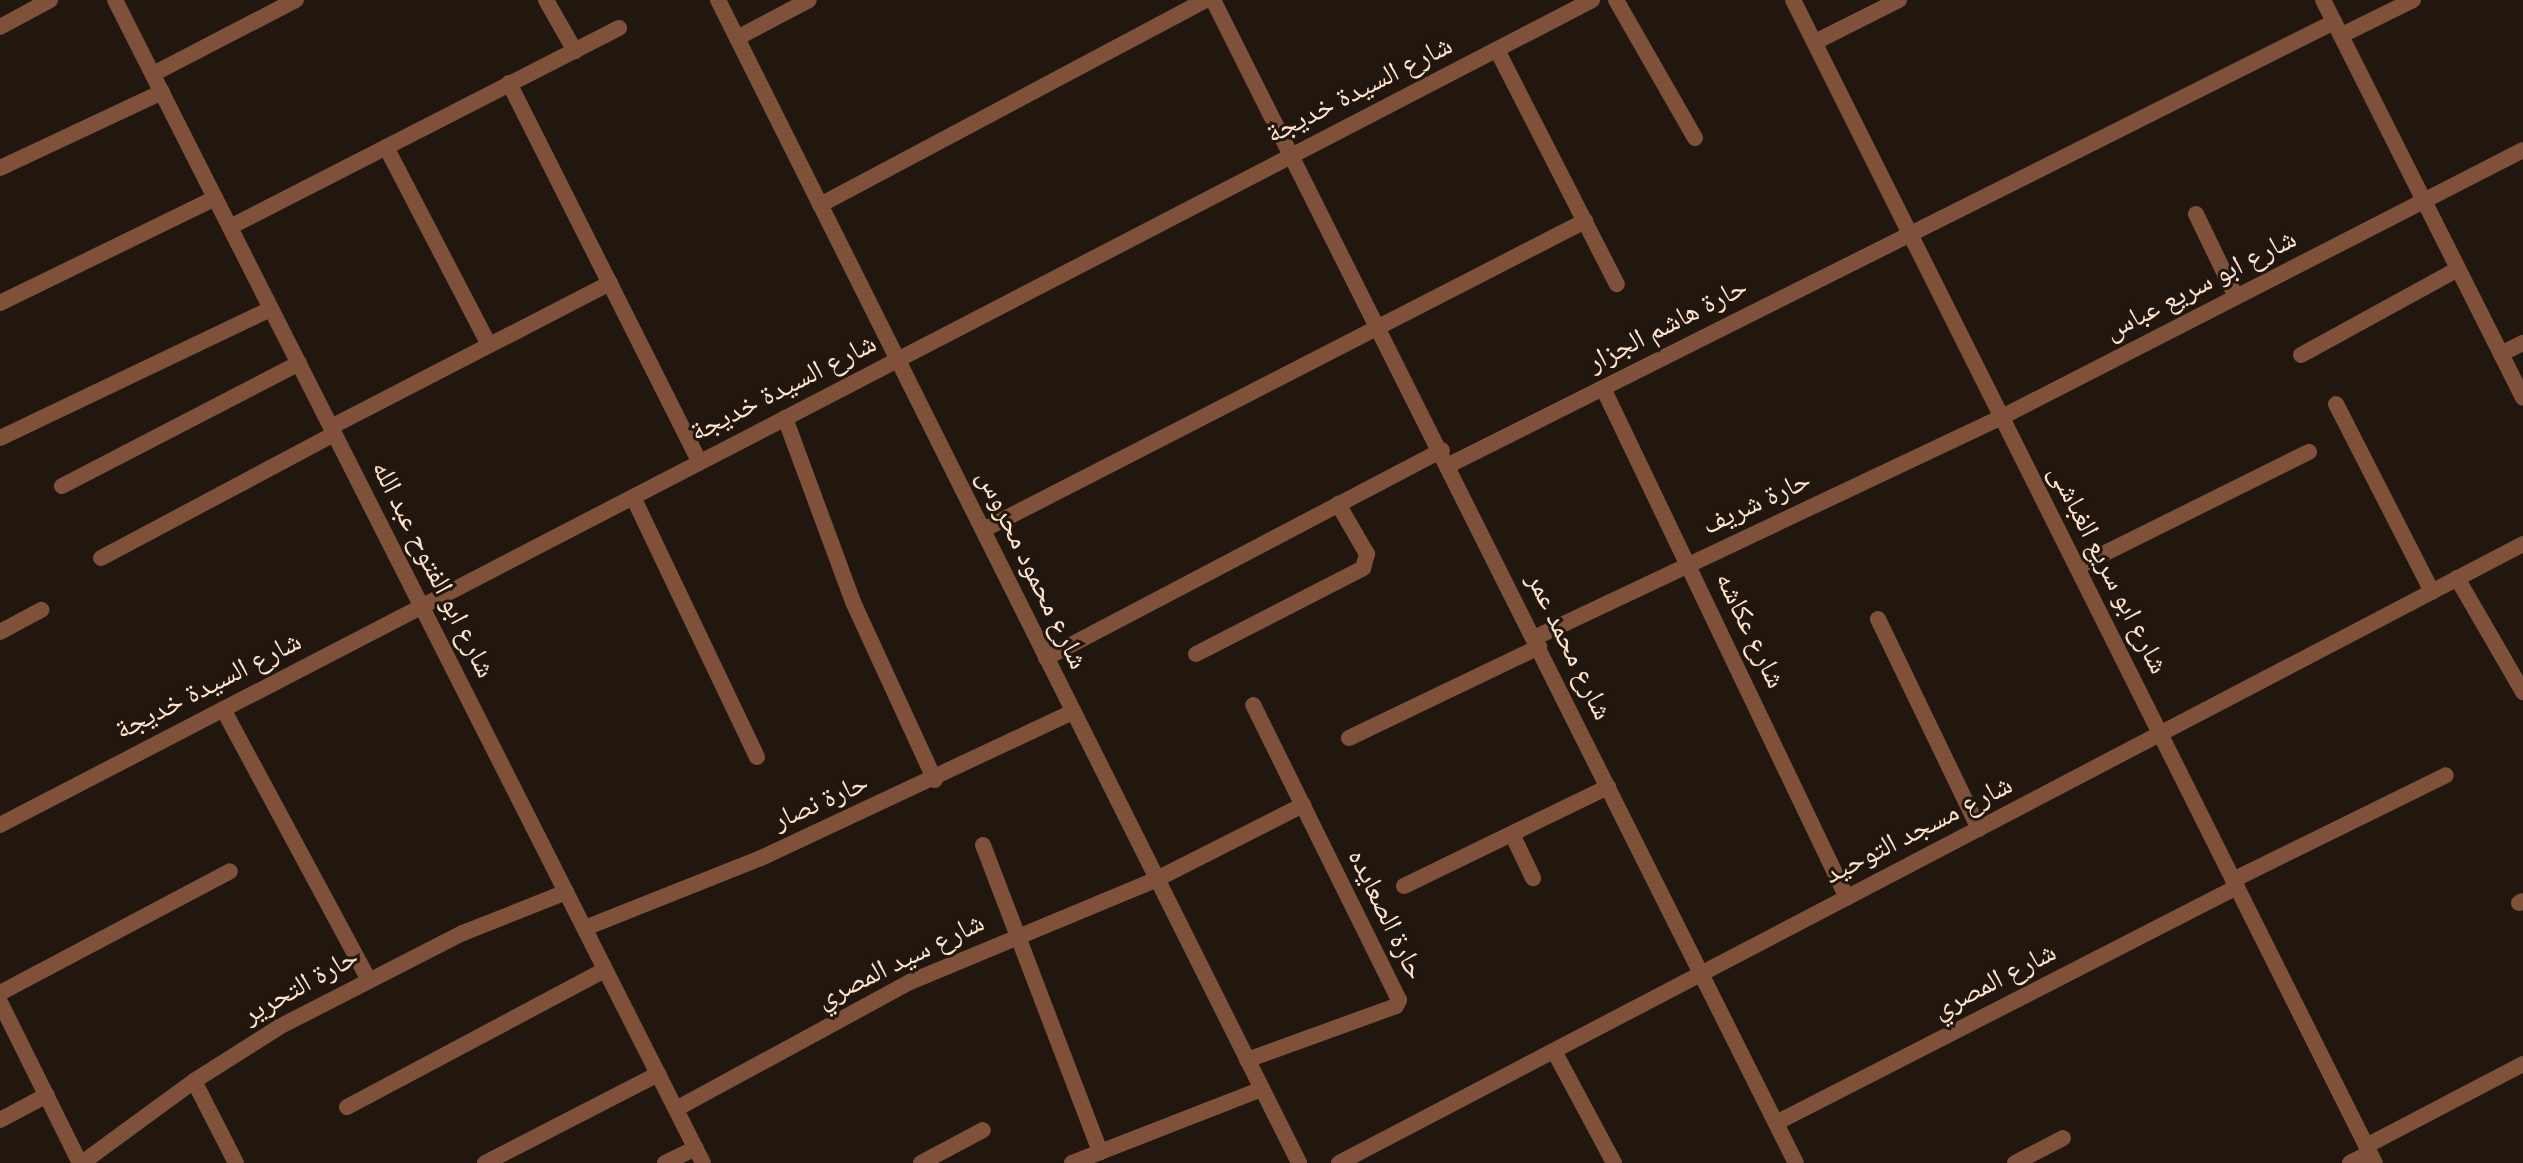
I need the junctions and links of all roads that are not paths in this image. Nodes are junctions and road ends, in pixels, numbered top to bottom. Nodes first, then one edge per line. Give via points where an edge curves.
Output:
1 (50, 0) edge
2 (115, 0) edge
3 (296, 0) edge
4 (546, 0) edge
5 (718, 0) edge
6 (809, 0) edge
7 (1206, 0) edge
8 (1213, 0) edge
9 (1592, 0) edge
10 (1616, 0) edge
11 (1793, 0) edge
12 (1899, 0) edge
13 (2323, 0) edge
14 (2413, 0) edge
15 (0, 27) edge
16 (619, 28) dead end
17 (2338, 28) junction
18 (737, 38) junction
19 (1815, 42) junction
20 (1497, 50) junction
21 (575, 51) junction
22 (153, 74) junction
23 (509, 83) junction
24 (162, 92) junction
25 (1695, 138) dead end
26 (386, 147) junction
27 (2523, 150) edge
28 (1294, 155) junction
29 (0, 168) edge
30 (215, 198) junction
31 (2424, 201) junction
32 (820, 205) junction
33 (2196, 214) dead end
34 (1585, 221) junction
35 (230, 227) junction
36 (1910, 233) junction
37 (2458, 269) junction
38 (610, 283) junction
39 (1617, 284) dead end
40 (2236, 297) junction
41 (0, 303) edge
42 (271, 309) junction
43 (1380, 327) junction
44 (2523, 343) edge
45 (489, 345) junction
46 (2501, 354) junction
47 (2301, 355) dead end
48 (897, 360) junction
49 (299, 363) junction
50 (1603, 388) junction
51 (2523, 397) edge
52 (2336, 404) dead end
53 (2002, 417) junction
54 (785, 418) junction
55 (332, 430) junction
56 (0, 438) edge
57 (2309, 452) dead end
58 (1446, 458) junction
59 (700, 462) junction
60 (62, 486) dead end
61 (633, 497) junction
62 (1338, 504) junction
63 (983, 530) junction
64 (2523, 544) edge
65 (101, 558) dead end
66 (1688, 565) junction
67 (2077, 567) junction
68 (2457, 578) junction
69 (2432, 592) junction
70 (422, 606) junction
71 (41, 610) dead end
72 (1878, 619) dead end
73 (0, 632) edge
74 (1537, 643) junction
75 (1196, 654) dead end
76 (1046, 658) junction
77 (2523, 692) edge
78 (1253, 705) dead end
79 (223, 709) junction
80 (1073, 712) junction
81 (2161, 735) junction
82 (1349, 738) dead end
83 (757, 757) dead end
84 (2446, 775) dead end
85 (935, 780) junction
86 (1608, 787) junction
87 (1303, 805) junction
88 (0, 825) edge
89 (1979, 829) junction
90 (1512, 834) junction
91 (983, 845) dead end
92 (230, 871) dead end
93 (1533, 878) dead end
94 (1157, 879) junction
95 (2235, 883) junction
96 (1404, 886) dead end
97 (566, 892) junction
98 (1847, 898) junction
99 (585, 928) junction
100 (1019, 933) junction
101 (605, 970) junction
102 (1701, 974) junction
103 (368, 978) junction
104 (0, 993) edge
105 (0, 1002) edge
106 (1554, 1051) junction
107 (1247, 1060) junction
108 (2523, 1064) edge
109 (658, 1074) junction
110 (194, 1081) junction
111 (1262, 1089) junction
112 (47, 1095) junction
113 (347, 1107) dead end
114 (676, 1109) junction
115 (0, 1120) edge
116 (1776, 1123) junction
117 (983, 1130) dead end
118 (2063, 1138) dead end
119 (1100, 1152) junction
120 (2370, 1154) edge
121 (699, 1156) edge
122 (81, 1163) edge
123 (236, 1163) edge
124 (485, 1163) edge
125 (665, 1163) edge
126 (921, 1163) edge
127 (1072, 1163) edge
128 (1299, 1163) edge
129 (1339, 1163) edge
130 (1614, 1163) edge
131 (1796, 1163) edge
132 (2015, 1163) edge
133 (2350, 1163) edge

1 - 15 street
2 - 22 street, شارع ابو الفتوح عبد الله
3 - 22 street
4 - 21 street
5 - 18 street, شارع محمود محروس
6 - 18 street
7 - 32 street
8 - 28 street, شارع محمد عمر
9 - 20 street, شارع السيدة خديجة
10 - 25 street
11 - 19 street, شارع ابو سريع الغباشى
12 - 19 street
13 - 17 street
14 - 17 street, حارة هاشم الجزار
16 - 21 street
17 - 31 street
17 - 36 street, حارة هاشم الجزار
18 - 32 street, شارع محمود محروس
19 - 36 street, شارع ابو سريع الغباشى
20 - 28 street, شارع السيدة خديجة
20 - 34 street
21 - 23 street
22 - 24 street, شارع ابو الفتوح عبد الله
23 - 26 street
23 - 38 street
24 - 29 street
24 - 30 street, شارع ابو الفتوح عبد الله
26 - 35 street
26 - 45 street
27 - 31 street, شارع ابو سريع عباس
28 - 43 street, شارع محمد عمر
28 - 48 street, شارع السيدة خديجة
30 - 35 street, شارع ابو الفتوح عبد الله
30 - 41 street
31 - 37 street
31 - 40 street, شارع ابو سريع عباس
32 - 48 street, شارع محمود محروس
33 - 40 street
34 - 39 street
34 - 43 street
35 - 42 street, شارع ابو الفتوح عبد الله
36 - 50 street, حارة هاشم الجزار
36 - 53 street, شارع ابو سريع الغباشى
37 - 46 street
37 - 47 street
38 - 45 street
38 - 59 street
40 - 53 street, شارع ابو سريع عباس
42 - 49 street, شارع ابو الفتوح عبد الله
42 - 56 street
43 - 58 street, شارع محمد عمر
43 - 63 street
44 - 46 street
45 - 55 street
46 - 51 street
48 - 54 street, شارع السيدة خديجة
48 - 63 street, شارع محمود محروس
49 - 55 street, شارع ابو الفتوح عبد الله
49 - 60 street
50 - 58 street, حارة هاشم الجزار
50 - 66 street, شارع عكاشه
52 - 69 street
53 - 66 street, حارة شريف
53 - 67 street, شارع ابو سريع الغباشى
54 - 59 street, شارع السيدة خديجة
54 - 85 street via 853,602
55 - 65 street
55 - 70 street, شارع ابو الفتوح عبد الله
57 - 67 street
58 - 62 street, حارة هاشم الجزار
58 - 74 street, شارع محمد عمر
59 - 61 street, شارع السيدة خديجة
61 - 70 street, شارع السيدة خديجة
61 - 83 street
62 - 75 street via 1367,554 1363,568
62 - 76 street, حارة هاشم الجزار
63 - 76 street, شارع محمود محروس
64 - 68 street, شارع مسجد التوحيد
66 - 74 street, حارة شريف
66 - 98 street, شارع عكاشه
67 - 81 street, شارع ابو سريع الغباشى
68 - 69 street, شارع مسجد التوحيد
68 - 77 street
69 - 81 street, شارع مسجد التوحيد
70 - 79 street, شارع السيدة خديجة
70 - 97 street, شارع ابو الفتوح عبد الله
71 - 73 street
72 - 89 street
74 - 82 street, حارة شريف
74 - 86 street, شارع محمد عمر
76 - 80 street, شارع محمود محروس
78 - 87 street, حارة الصعايده
79 - 88 street, شارع السيدة خديجة
79 - 103 street
80 - 85 street, حارة نصار
80 - 94 street, شارع محمود محروس
81 - 89 street, شارع مسجد التوحيد
81 - 95 street, شارع ابو سريع الغباشى
84 - 95 street, شارع المصري
85 - 99 street, حارة نصار via 761,858
86 - 90 street
86 - 102 street, شارع محمد عمر
87 - 94 street, شارع سيد المصري
87 - 107 street, حارة الصعايده via 1399,1000 1396,1006
89 - 98 street, شارع مسجد التوحيد
90 - 93 street
90 - 96 street
91 - 100 street
92 - 104 street
94 - 100 street, شارع سيد المصري
94 - 107 street, شارع محمود محروس
95 - 116 street, شارع المصري
95 - 120 street, شارع ابو سريع الغباشى
97 - 99 street, شارع ابو الفتوح عبد الله
97 - 103 street, حارة التحرير
98 - 102 street, شارع مسجد التوحيد
99 - 101 street, شارع ابو الفتوح عبد الله
100 - 114 street, شارع سيد المصري via 910,982
100 - 119 street
101 - 109 street, شارع ابو الفتوح عبد الله
101 - 113 street
102 - 106 street, شارع مسجد التوحيد
102 - 116 street, شارع محمد عمر
103 - 110 street, حارة التحرير
105 - 112 street
106 - 129 street, شارع مسجد التوحيد
106 - 130 street
107 - 111 street, شارع محمود محروس
108 - 120 street
109 - 114 street, شارع ابو الفتوح عبد الله
109 - 124 street
110 - 122 street, حارة التحرير
110 - 123 street
111 - 119 street
111 - 128 street, شارع محمود محروس
112 - 115 street
112 - 122 street
114 - 121 street, شارع ابو الفتوح عبد الله
116 - 131 street, شارع محمد عمر
117 - 126 street
118 - 132 street
119 - 127 street
120 - 133 street
121 - 125 street

